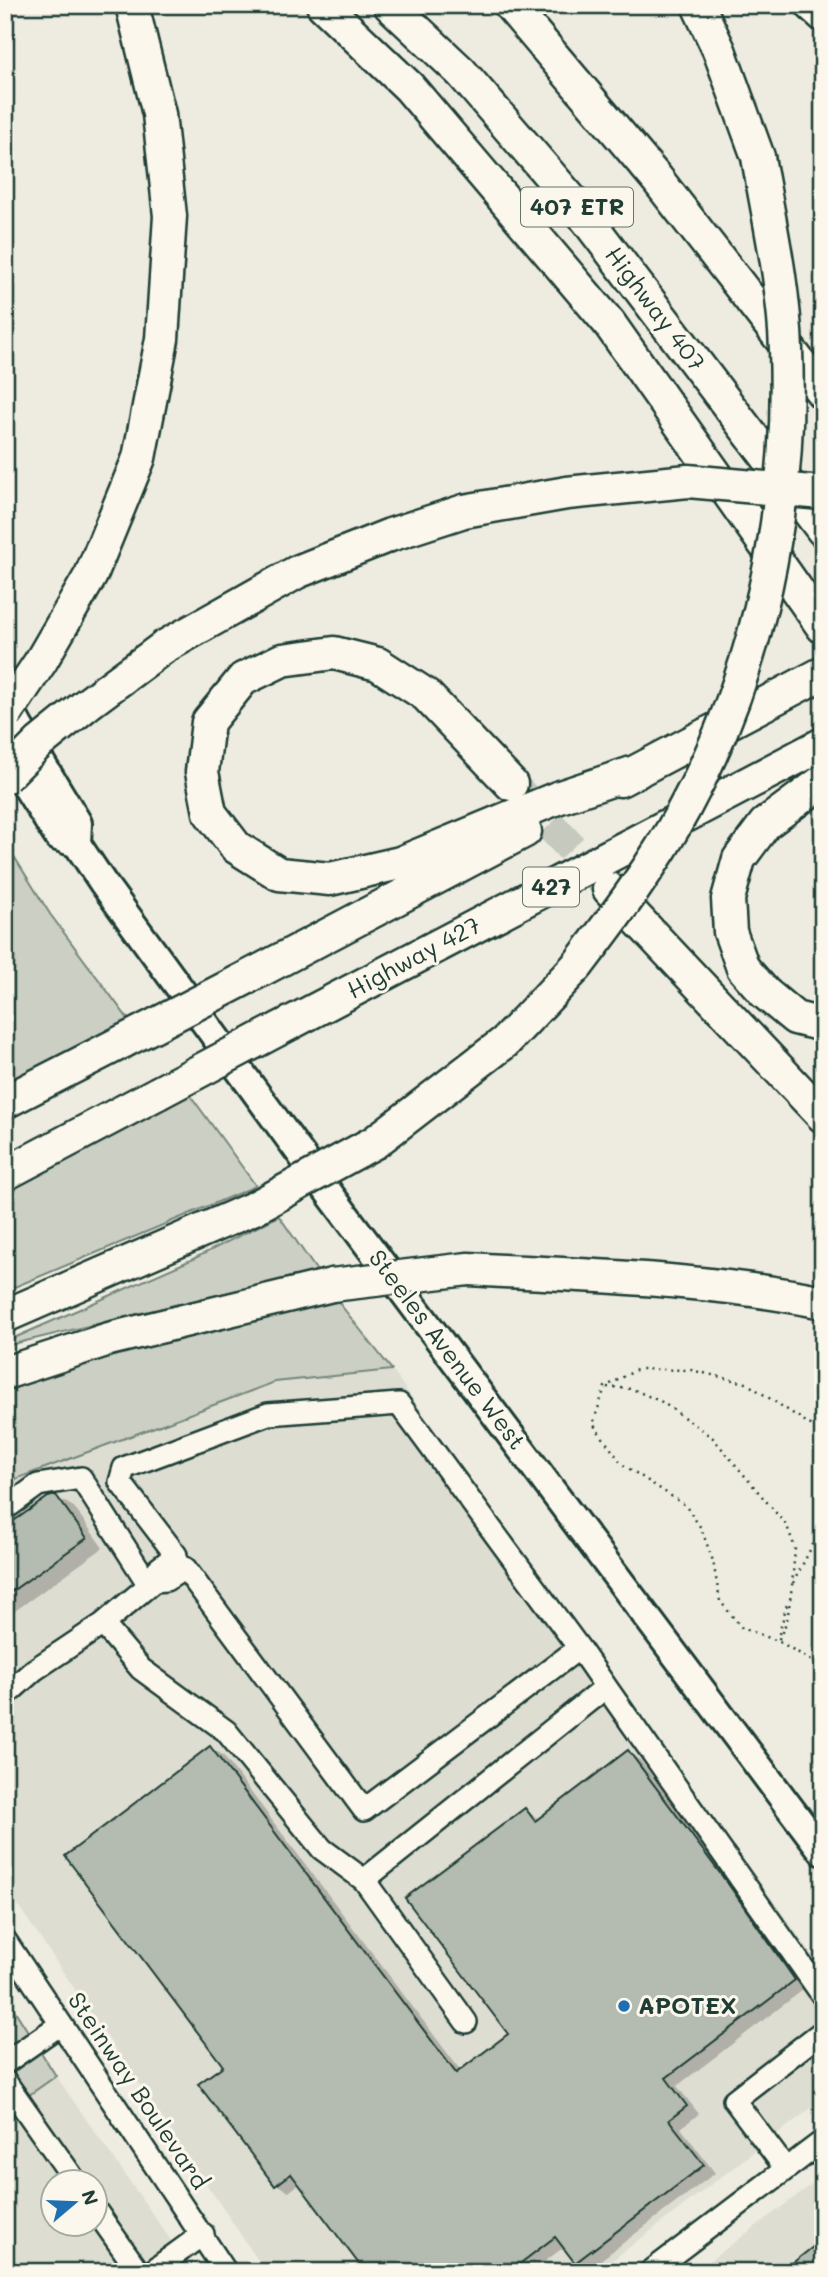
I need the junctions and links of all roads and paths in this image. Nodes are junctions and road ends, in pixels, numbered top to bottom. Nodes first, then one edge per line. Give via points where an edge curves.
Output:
1 (132, 5) edge
2 (323, 5) edge
3 (390, 5) edge
4 (510, 5) edge
5 (698, 5) edge
6 (812, 5) edge
7 (823, 15) edge
8 (823, 393) edge
9 (744, 426) junction
10 (823, 493) edge
11 (823, 530) edge
12 (823, 555) edge
13 (823, 627) edge
14 (823, 673) edge
15 (5, 699) edge
16 (5, 715) edge
17 (823, 744) edge
18 (5, 753) edge
19 (638, 771) junction
20 (5, 777) edge
21 (823, 781) edge
22 (511, 784) tunnel mouth
23 (77, 844) junction
24 (609, 889) tunnel mouth
25 (823, 1025) edge
26 (5, 1102) edge
27 (823, 1116) edge
28 (5, 1174) edge
29 (823, 1302) edge
30 (5, 1316) edge
31 (5, 1373) edge
32 (605, 1387) junction
33 (823, 1433) edge
34 (5, 1510) edge
35 (823, 1525) edge
36 (152, 1583) junction
37 (792, 1586) junction
38 (103, 1624) junction
39 (778, 1641) junction
40 (579, 1648) junction
41 (823, 1672) edge
42 (606, 1687) junction
43 (5, 1696) edge
44 (823, 1852) edge
45 (364, 1880) junction
46 (5, 1940) edge
47 (823, 1996) edge
48 (466, 2022) dead end
49 (61, 2024) junction
50 (823, 2031) edge
51 (5, 2063) edge
52 (5, 2081) edge
53 (823, 2141) edge
54 (66, 2168) edge
55 (786, 2169) junction
56 (108, 2228) edge
57 (203, 2234) junction
58 (139, 2272) edge
59 (151, 2272) edge
60 (226, 2272) edge
61 (650, 2272) edge

1 - 16 highway, bridge via 159,114 170,216 162,339 139,458 91,575
2 - 13 highway via 409,87 609,323
3 - 9 highway, Highway 407 / 407 ETR via 461,72 579,209
4 - 8 highway, 407 ETR via 657,179
5 - 30 highway, bridge via 758,157 786,348 786,444 776,538 755,632 725,722 684,808 635,890 577,966 505,1042 375,1142 254,1208
6 - 7 highway
9 - 11 highway, Highway 407 / 407 ETR
9 - 12 highway
10 - 20 highway, bridge via 688,481 566,493 464,511 390,535 297,572 164,647 39,743
14 - 19 highway, 427
15 - 23 main road, Steeles Avenue West via 78,823
17 - 28 highway, Highway 427 / 427, bridge
18 - 23 main road, Steeles Avenue West via 58,837
19 - 22 highway via 556,798 400,863 330,879 279,874 236,847 210,813 201,772 208,722 243,679 282,660 334,653 378,664 426,695
19 - 26 highway, 427, bridge
21 - 25 highway via 765,824 738,859 728,899 730,932 743,968 795,1018
23 - 44 main road, Steeles Avenue West via 332,1197
24 - 27 highway
29 - 31 highway, bridge via 775,1292 625,1278 468,1269 332,1285 109,1339
32 - 33 path via 638,1369 691,1370 746,1383
32 - 37 path via 632,1389 662,1402 713,1438 787,1526 795,1548
32 - 39 path via 593,1424 622,1464 685,1505 701,1528 720,1601 742,1628
34 - 36 street via 38,1485 81,1478
35 - 37 path
36 - 38 street
36 - 40 street via 185,1568 363,1810
36 - 40 street via 158,1569 176,1555 120,1482 124,1468 268,1414 399,1404
37 - 39 path via 787,1621
38 - 43 street via 34,1670
38 - 45 street via 141,1669 226,1731 323,1849
39 - 41 path
40 - 42 street
42 - 45 street
42 - 47 street
45 - 48 street
46 - 49 street, Steinway Boulevard
49 - 51 street
49 - 57 street, Steinway Boulevard
50 - 55 street via 734,2100
52 - 54 street
53 - 55 street
55 - 61 street
56 - 58 street
57 - 59 street
57 - 60 street, Steinway Boulevard

